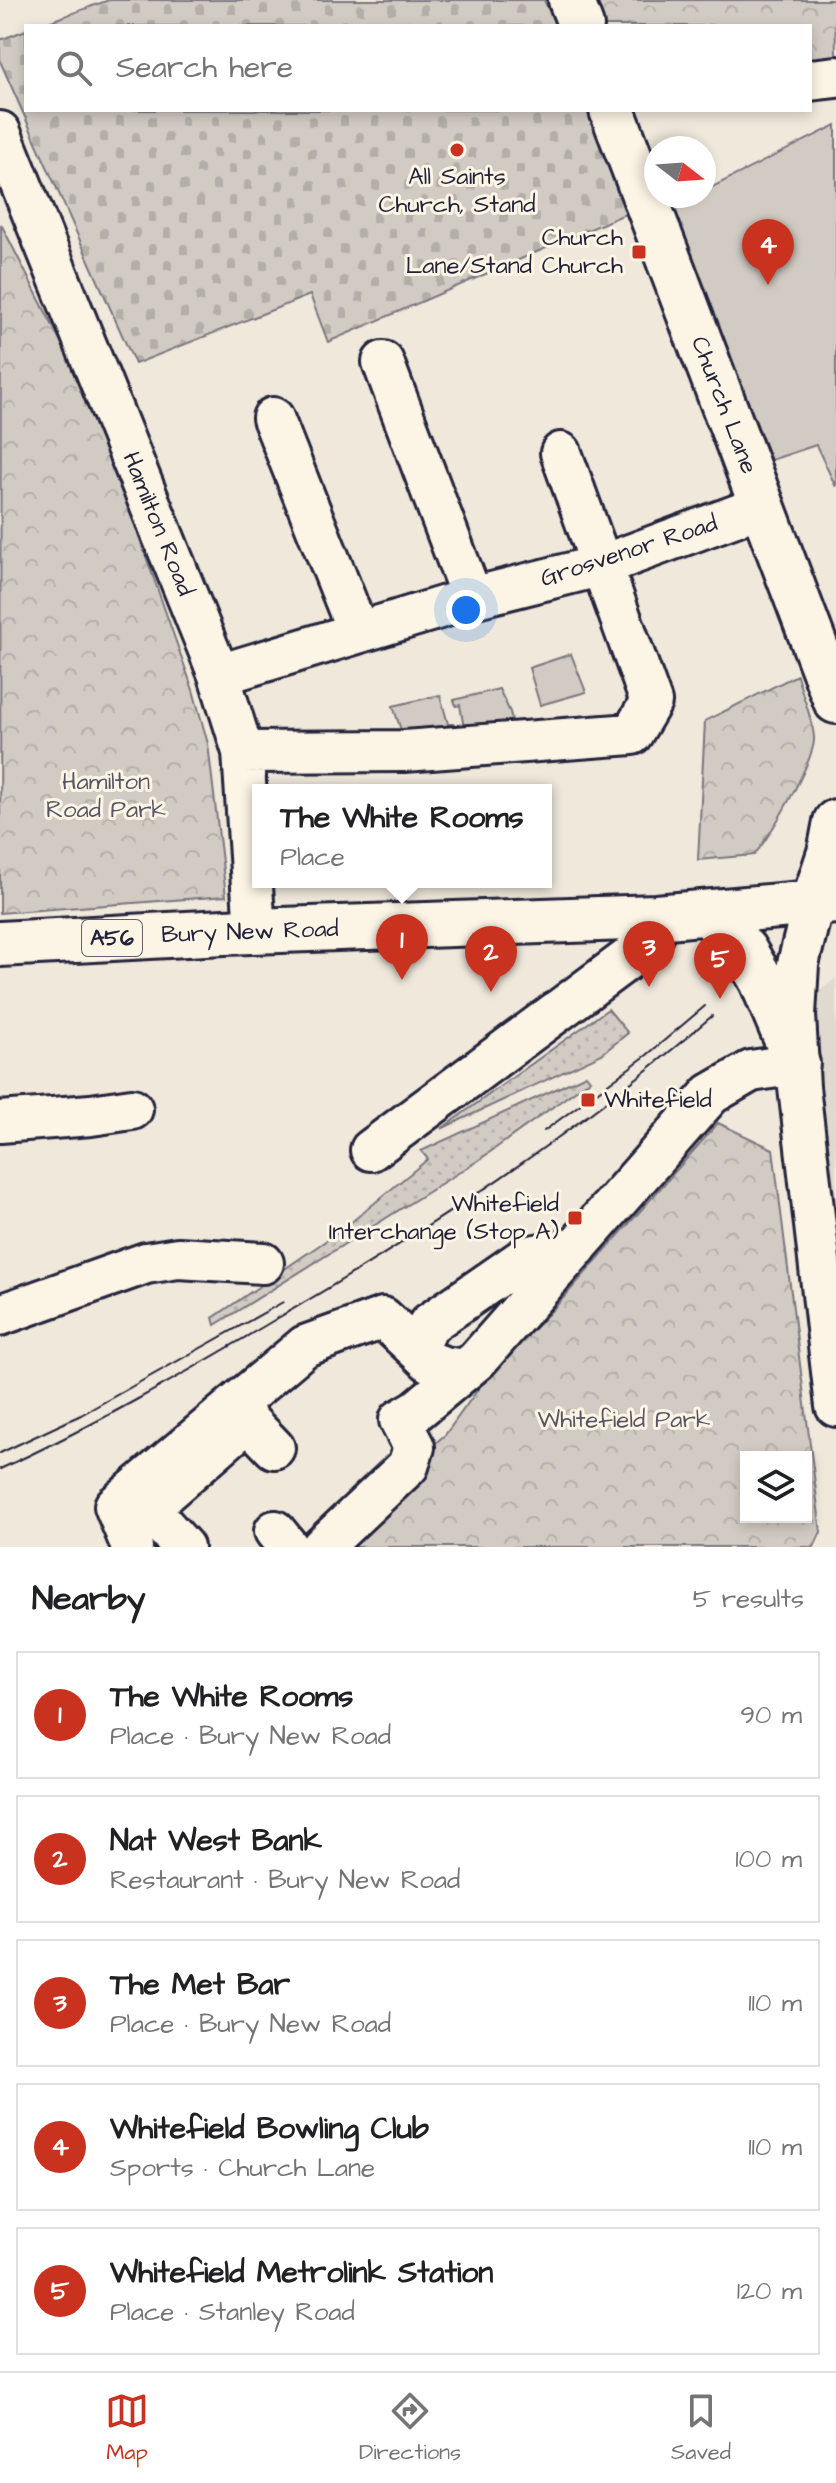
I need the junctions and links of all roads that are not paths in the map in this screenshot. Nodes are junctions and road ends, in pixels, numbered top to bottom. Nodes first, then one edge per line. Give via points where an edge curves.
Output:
1 (571, 0) edge
2 (580, 24) edge
3 (836, 77) edge
4 (812, 80) edge
5 (613, 112) edge
6 (0, 132) edge
7 (383, 362) dead end
8 (273, 418) dead end
9 (561, 453) dead end
10 (762, 506) junction
11 (603, 565) junction
12 (472, 598) junction
13 (358, 632) junction
14 (219, 675) junction
15 (836, 701) edge
16 (243, 752) junction
17 (836, 822) edge
18 (252, 886) edge
19 (252, 888) edge
20 (824, 903) edge
21 (708, 913) junction
22 (656, 917) junction
23 (255, 931) junction
24 (0, 944) edge
25 (797, 1064) junction
26 (132, 1109) dead end
27 (0, 1122) edge
28 (371, 1150) dead end
29 (577, 1247) junction
30 (263, 1263) dead end
31 (0, 1315) edge
32 (417, 1348) junction
33 (465, 1370) junction
34 (836, 1406) edge
35 (274, 1448) dead end
36 (160, 1546) edge
37 (322, 1547) edge

1 - 2 main road
3 - 4 street
5 - 10 main road, Church Lane
6 - 14 street, Hamilton Road
7 - 12 street
8 - 13 street
9 - 11 street
10 - 11 street, Grosvenor Road
10 - 15 main road, Church Lane
11 - 12 street, Grosvenor Road
11 - 16 street via 651,702 632,734 404,751
12 - 13 street, Grosvenor Road
13 - 14 street, Grosvenor Road
14 - 16 street, Hamilton Road
16 - 18 street, Hamilton Road
17 - 20 main road
19 - 23 street, Hamilton Road
20 - 21 main road, Bury New Road / A56
20 - 25 street via 798,964
21 - 22 main road, Bury New Road / A56
21 - 25 main road via 744,950
22 - 23 main road, Bury New Road / A56
22 - 28 street via 652,936 636,953
23 - 24 main road, Bury New Road / A56
25 - 29 street via 751,1071 711,1094
25 - 34 street
26 - 27 street
29 - 32 street via 526,1257 429,1324
29 - 33 street
30 - 31 street via 210,1275 178,1258 146,1263
32 - 33 street via 430,1362
32 - 36 street via 383,1318 305,1346 115,1506
33 - 37 street via 400,1420 414,1447 408,1466
35 - 36 street via 248,1421 148,1508

